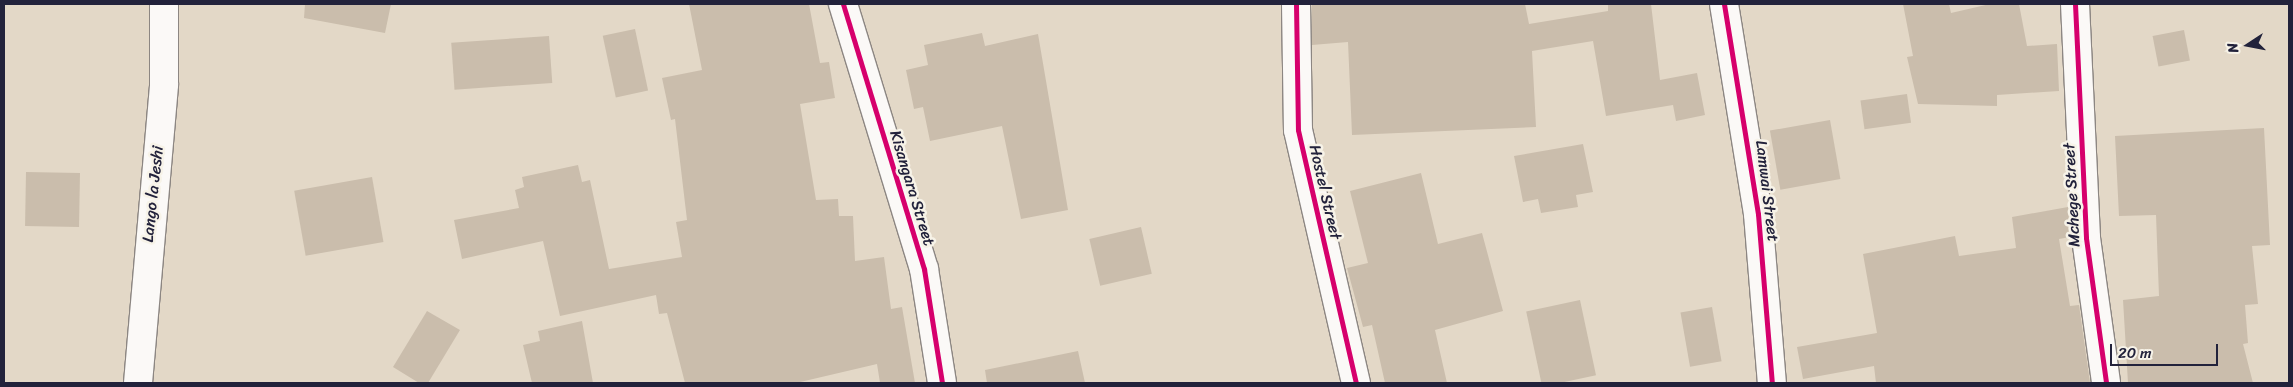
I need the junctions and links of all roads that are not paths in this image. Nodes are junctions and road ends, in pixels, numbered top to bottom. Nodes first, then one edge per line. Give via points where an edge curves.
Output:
1 (164, 4) edge
2 (843, 4) edge
3 (1296, 4) edge
4 (1724, 4) edge
5 (2075, 4) edge
6 (138, 383) edge
7 (942, 383) edge
8 (1356, 383) edge
9 (1772, 383) edge
10 (2106, 383) edge

1 - 6 street, Lango la Jeshi via 164,84
2 - 7 street, Kisangara Street via 924,269
3 - 8 street, Hostel Street via 1298,130
4 - 9 street, Lamwai Street via 1758,214
5 - 10 street, Mchege Street via 2086,238

